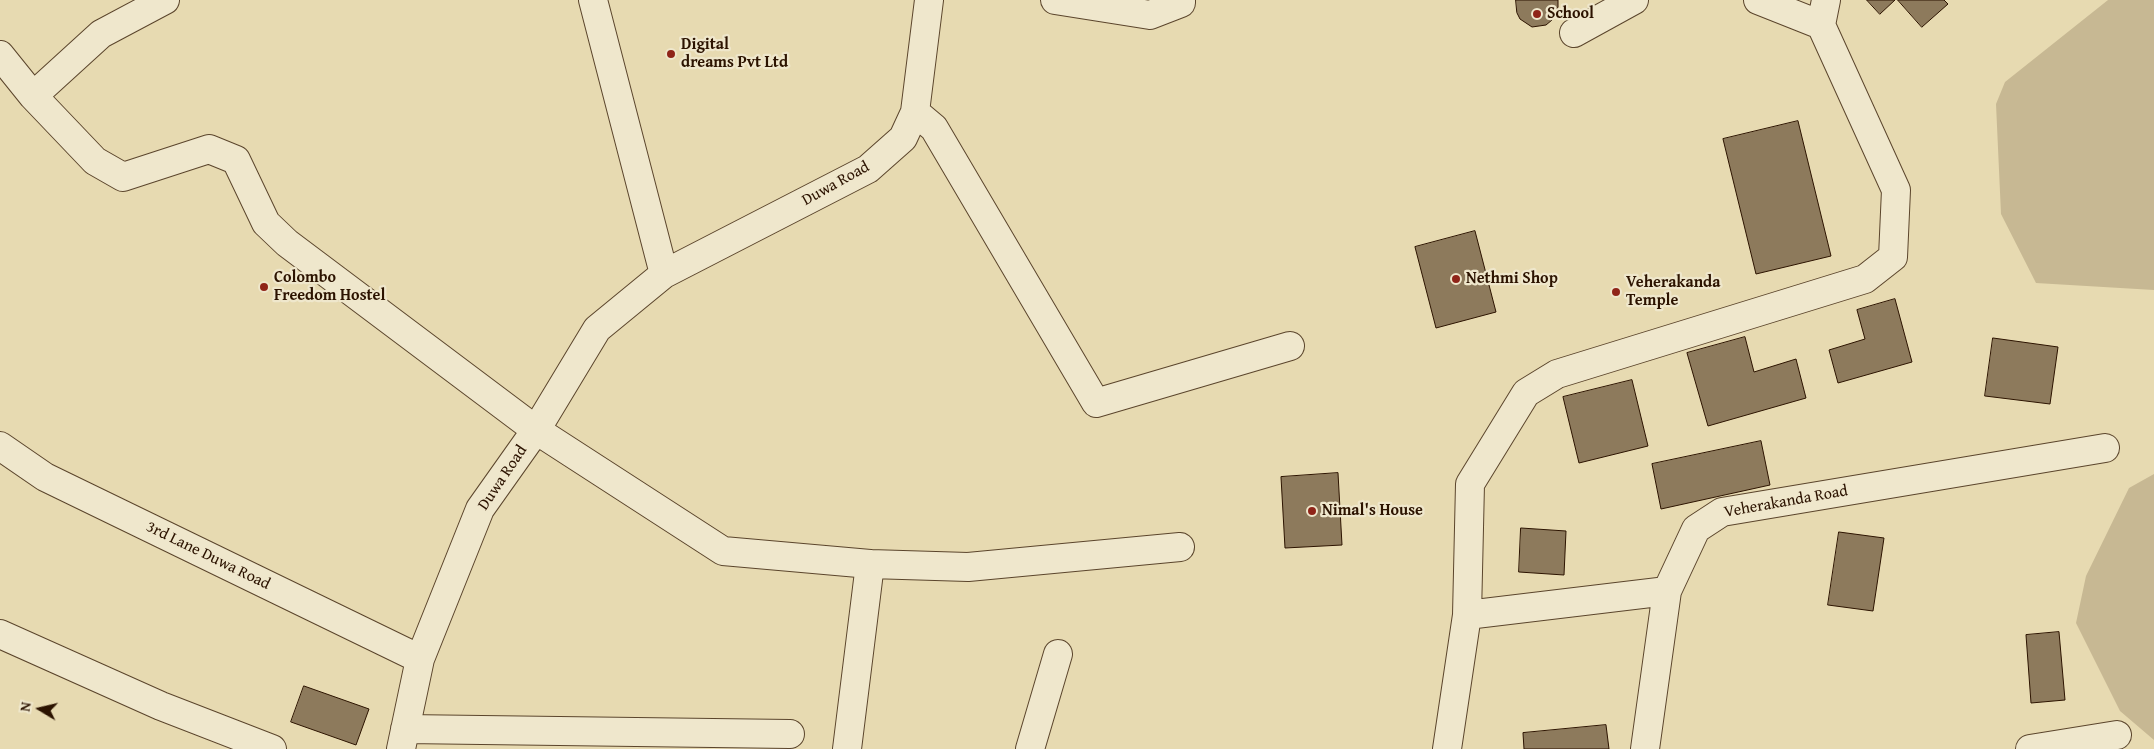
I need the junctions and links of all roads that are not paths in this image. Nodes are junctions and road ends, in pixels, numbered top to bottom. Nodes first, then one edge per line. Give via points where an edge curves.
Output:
1 (165, 0) edge
2 (594, 0) edge
3 (929, 0) edge
4 (1055, 0) edge
5 (1181, 0) edge
6 (1634, 0) edge
7 (1758, 0) edge
8 (1823, 13) edge
9 (1574, 33) dead end
10 (0, 55) edge
11 (33, 96) junction
12 (915, 112) junction
13 (664, 274) junction
14 (1290, 346) dead end
15 (536, 430) junction
16 (0, 446) edge
17 (2105, 448) dead end
18 (1180, 547) dead end
19 (870, 564) junction
20 (1668, 591) junction
21 (1467, 614) junction
22 (0, 634) edge
23 (1058, 654) dead end
24 (420, 659) junction
25 (790, 734) dead end
26 (2117, 735) dead end
27 (403, 739) edge
28 (272, 749) edge
29 (847, 749) edge
30 (1030, 749) edge
31 (1447, 749) edge
32 (1645, 749) edge
33 (2030, 749) edge

1 - 11 street via 101,34
2 - 13 street
3 - 12 street, Duwa Road
4 - 5 street via 1150,16 1181,3
6 - 9 street
7 - 8 street
8 - 21 street via 1896,190 1893,257 1866,279 1558,374 1526,393 1470,484
10 - 11 street
11 - 15 street via 95,161 123,177 208,149 236,160 266,223 287,243
12 - 13 street, Duwa Road via 903,138 868,169
12 - 14 street via 934,128 1096,403
13 - 15 street, Duwa Road via 598,329
15 - 19 street via 723,552
15 - 24 street, Duwa Road via 480,509
16 - 24 street, 3rd Lane Duwa Road via 45,477
17 - 20 street, Veherakanda Road via 1722,512 1696,528
18 - 19 street via 968,567
19 - 29 street
20 - 21 street
20 - 32 street, Veherakanda Road
21 - 31 street
22 - 28 street via 161,706
23 - 30 street
24 - 27 street, Duwa Road
25 - 27 street
26 - 33 street

